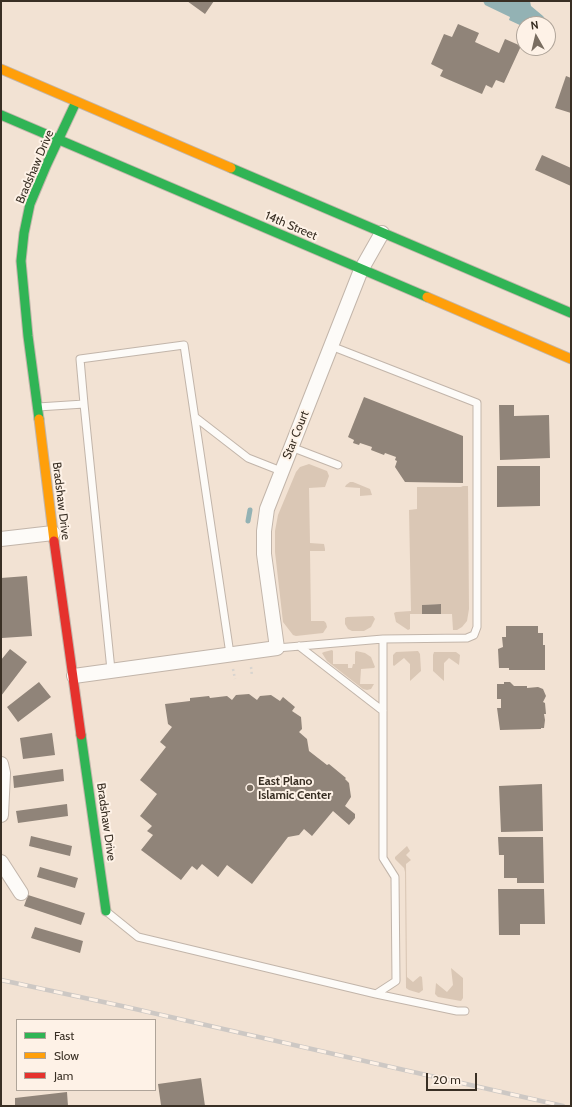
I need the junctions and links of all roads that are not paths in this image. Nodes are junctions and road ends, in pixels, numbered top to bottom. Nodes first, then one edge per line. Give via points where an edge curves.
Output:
1 (1, 69) edge
2 (76, 102) junction
3 (1, 115) edge
4 (59, 139) junction
5 (382, 233) junction
6 (361, 270) junction
7 (571, 313) edge
8 (331, 346) junction
9 (571, 359) edge
10 (84, 404) junction
11 (37, 407) junction
12 (194, 417) junction
13 (291, 447) junction
14 (338, 465) dead end
15 (281, 471) junction
16 (53, 534) junction
17 (1, 539) edge
18 (383, 640) junction
19 (299, 646) junction
20 (277, 648) junction
21 (230, 654) junction
22 (111, 670) junction
23 (74, 676) junction
24 (383, 711) junction
25 (1, 764) edge
26 (1, 815) edge
27 (1, 862) edge
28 (21, 893) dead end
29 (106, 911) joint
30 (376, 994) junction
31 (465, 1010) dead end

1 - 2 main road
2 - 4 main road, Bradshaw Drive
2 - 5 main road
3 - 4 main road, 14th Street
4 - 6 main road, 14th Street
4 - 11 main road, Bradshaw Drive via 30,204 21,262
5 - 6 street, Star Court
5 - 7 main road
6 - 8 street, Star Court
6 - 9 main road, 14th Street
8 - 13 street, Star Court
8 - 18 lane via 477,403 477,626 474,635 467,638
10 - 11 lane
10 - 12 lane via 80,359 184,345
10 - 22 lane
11 - 16 main road, Bradshaw Drive
12 - 15 lane via 248,458
12 - 21 lane
13 - 14 lane
13 - 15 street, Star Court
15 - 20 street, Star Court via 267,509 264,531 264,554
16 - 17 street
16 - 23 main road, Bradshaw Drive
18 - 19 lane
18 - 24 lane
19 - 20 lane
19 - 24 lane
20 - 21 street
21 - 22 street
22 - 23 street
23 - 29 main road, Bradshaw Drive
24 - 30 lane via 383,858 395,877 396,982
25 - 26 street
27 - 28 street
29 - 30 lane via 138,937
30 - 31 lane via 457,1011

